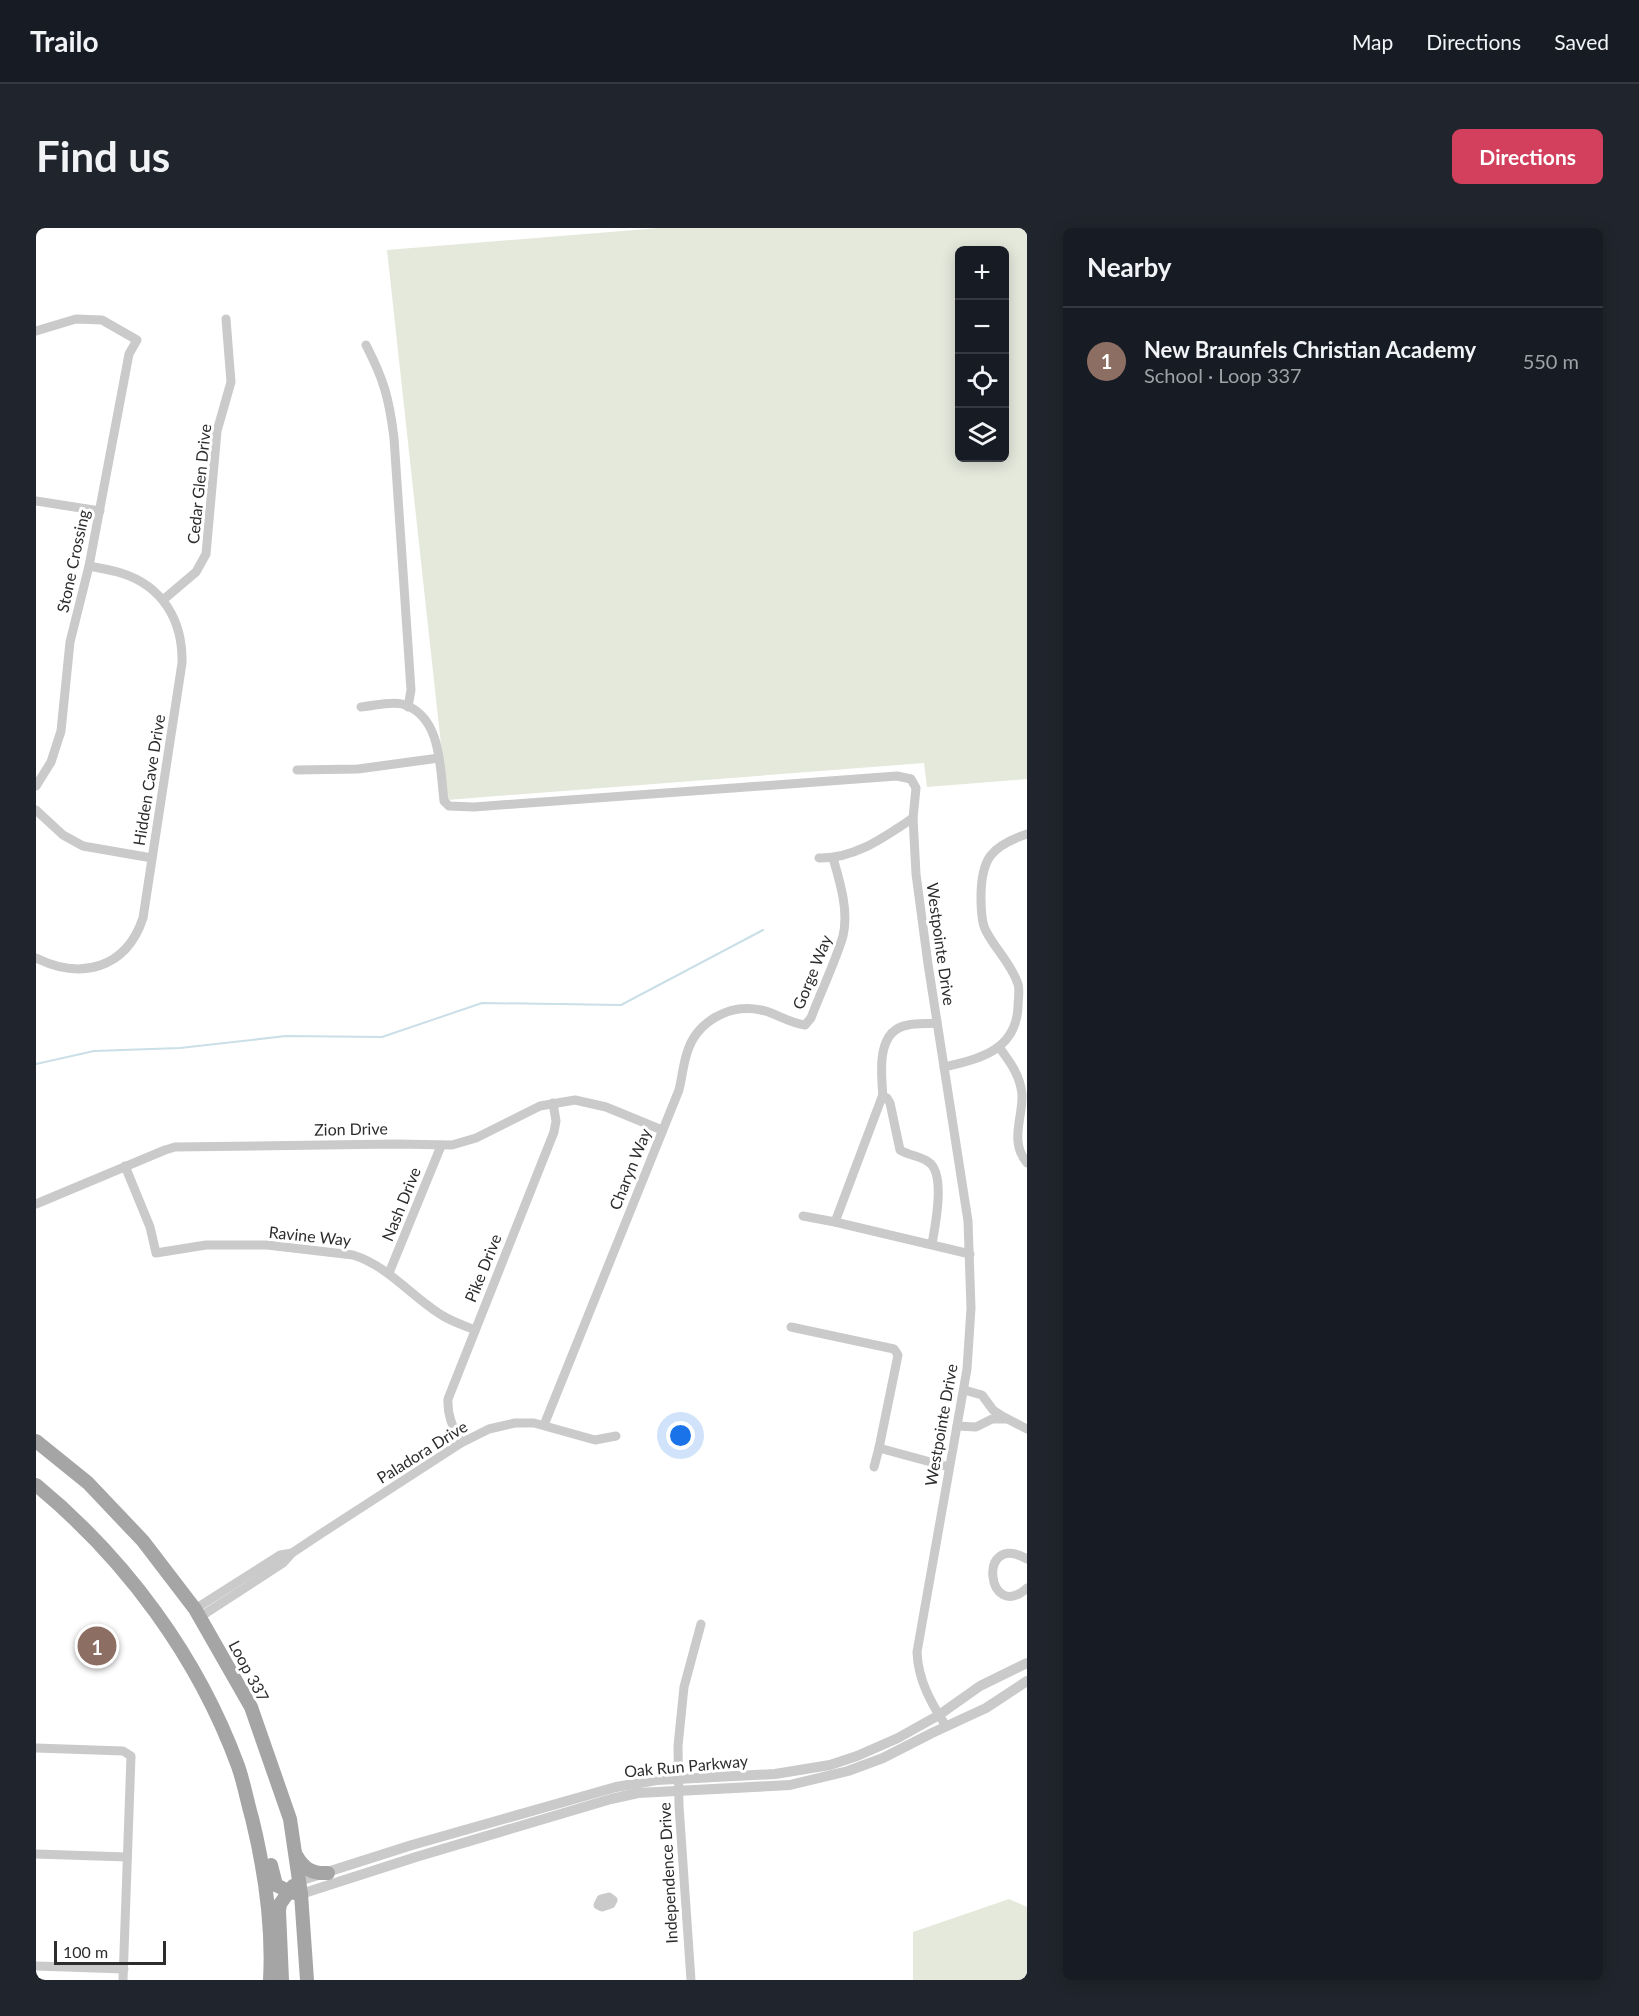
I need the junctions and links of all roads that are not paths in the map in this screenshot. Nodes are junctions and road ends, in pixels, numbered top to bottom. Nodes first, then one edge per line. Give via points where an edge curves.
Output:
1 (226, 319) dead end
2 (36, 331) edge
3 (366, 345) dead end
4 (36, 501) edge
5 (100, 511) junction
6 (89, 566) junction
7 (163, 600) junction
8 (361, 707) dead end
9 (408, 707) junction
10 (439, 758) junction
11 (297, 770) dead end
12 (36, 786) edge
13 (36, 810) edge
14 (913, 818) junction
15 (1027, 834) edge
16 (152, 858) junction
17 (819, 858) dead end
18 (833, 858) junction
19 (36, 958) edge
20 (937, 1023) junction
21 (805, 1025) joint
22 (999, 1047) junction
23 (944, 1067) junction
24 (883, 1097) junction
25 (553, 1103) junction
26 (662, 1130) junction
27 (441, 1146) junction
28 (1027, 1163) edge
29 (125, 1166) junction
30 (36, 1204) edge
31 (802, 1216) dead end
32 (836, 1222) junction
33 (932, 1244) junction
34 (970, 1254) junction
35 (389, 1273) junction
36 (791, 1327) dead end
37 (475, 1330) junction
38 (964, 1390) junction
39 (991, 1406) junction
40 (1006, 1419) junction
41 (988, 1420) junction
42 (543, 1425) junction
43 (957, 1426) junction
44 (1027, 1429) edge
45 (616, 1436) dead end
46 (36, 1442) edge
47 (461, 1443) junction
48 (879, 1448) junction
49 (874, 1467) dead end
50 (949, 1467) junction
51 (36, 1485) edge
52 (1027, 1559) edge
53 (135, 1585) junction
54 (1027, 1588) edge
55 (198, 1613) junction
56 (701, 1624) dead end
57 (1027, 1663) edge
58 (1027, 1681) edge
59 (939, 1715) junction
60 (946, 1726) junction
61 (36, 1748) edge
62 (678, 1779) junction
63 (678, 1792) junction
64 (36, 1854) edge
65 (295, 1854) junction
66 (127, 1857) junction
67 (328, 1873) junction
68 (296, 1889) junction
69 (36, 1966) edge
70 (124, 1969) junction
71 (123, 1980) edge
72 (270, 1980) edge
73 (282, 1980) edge
74 (307, 1980) edge
75 (691, 1980) edge

1 - 7 street, Cedar Glen Drive via 231,382 217,432 206,554 196,572
2 - 5 street, Stone Crossing via 76,319 102,320 136,340 129,354
3 - 9 street via 382,376 394,438 411,690
4 - 5 street
5 - 6 street, Stone Crossing
6 - 7 street, Hidden Cave Drive via 134,578
6 - 12 street, Stone Crossing via 70,642 61,731 51,762
7 - 16 street, Hidden Cave Drive via 180,635 182,663
8 - 9 street via 395,703
9 - 10 street, Westpointe Drive via 433,732
10 - 11 street via 358,769
10 - 14 street, Westpointe Drive via 444,801 449,806 902,776 915,785
13 - 16 street via 63,835 83,846
14 - 18 street via 871,845
14 - 20 street, Westpointe Drive via 916,874
15 - 22 street via 1006,841 991,855 982,872 984,928 1019,986 1017,1021
16 - 19 street, Hidden Cave Drive via 139,930 116,957 103,965 77,970
17 - 18 street
18 - 21 street, Gorge Way via 842,892 843,934
20 - 23 street, Westpointe Drive
20 - 24 street via 906,1025 889,1035 883,1052
21 - 26 street, Charyn Way via 753,1009 732,1010 713,1018 691,1044 679,1090
22 - 23 street
22 - 28 street via 1020,1083 1022,1103 1017,1133
23 - 34 street, Westpointe Drive
24 - 32 street
24 - 33 street via 890,1102 900,1150 926,1161 934,1169 938,1204
25 - 26 street, Zion Drive via 582,1101
25 - 27 street, Zion Drive via 476,1138
25 - 37 street, Pike Drive via 554,1132
26 - 42 street, Charyn Way
27 - 29 street, Zion Drive via 176,1147
27 - 35 street, Nash Drive
29 - 30 street, Zion Drive
29 - 35 street, Ravine Way via 150,1227 156,1253 206,1245 267,1245 363,1258
31 - 32 street
32 - 33 street
33 - 34 street
34 - 38 street, Westpointe Drive via 971,1308
35 - 37 street, Ravine Way via 442,1315
36 - 48 street via 894,1348 898,1355
37 - 47 street, Pike Drive via 448,1399 447,1411
38 - 39 street via 982,1395
38 - 43 street, Westpointe Drive
39 - 40 street
39 - 41 street
40 - 41 street
40 - 44 street
41 - 43 street via 976,1427
42 - 45 street, Paladora Drive via 595,1440
42 - 47 street, Paladora Drive via 501,1426
43 - 50 street, Westpointe Drive
46 - 55 main road, Loop 337 via 88,1483 143,1541
47 - 55 street, Paladora Drive via 292,1553 284,1563
48 - 49 street
48 - 50 street
50 - 59 street, Westpointe Drive via 917,1652 922,1682
51 - 53 main road via 86,1530
52 - 54 street via 1007,1555 994,1564 991,1574 994,1585 1006,1594 1017,1594
53 - 68 main road via 166,1614 219,1703 247,1770 276,1885
53 - 72 main road via 189,1662 239,1768 266,1884 272,1950
55 - 65 main road, Loop 337 via 251,1707 290,1819
56 - 62 street, Independence Drive via 684,1687
57 - 59 street, Oak Run Parkway via 980,1686
58 - 60 street, Oak Run Parkway via 993,1704
59 - 60 street, Westpointe Drive
59 - 62 street, Oak Run Parkway via 877,1748 830,1765 775,1774
60 - 63 street, Oak Run Parkway via 848,1771 790,1785
61 - 66 street via 129,1754
62 - 63 street, Independence Drive
62 - 67 street, Oak Run Parkway via 609,1789
63 - 68 street, Oak Run Parkway via 638,1793 611,1799
63 - 75 street, Independence Drive
64 - 66 street
65 - 67 main road via 308,1870
65 - 68 main road, Loop 337
66 - 70 street
67 - 68 street, Oak Run Parkway
68 - 73 main road via 280,1904
68 - 74 main road, Loop 337
69 - 70 street
70 - 71 street

